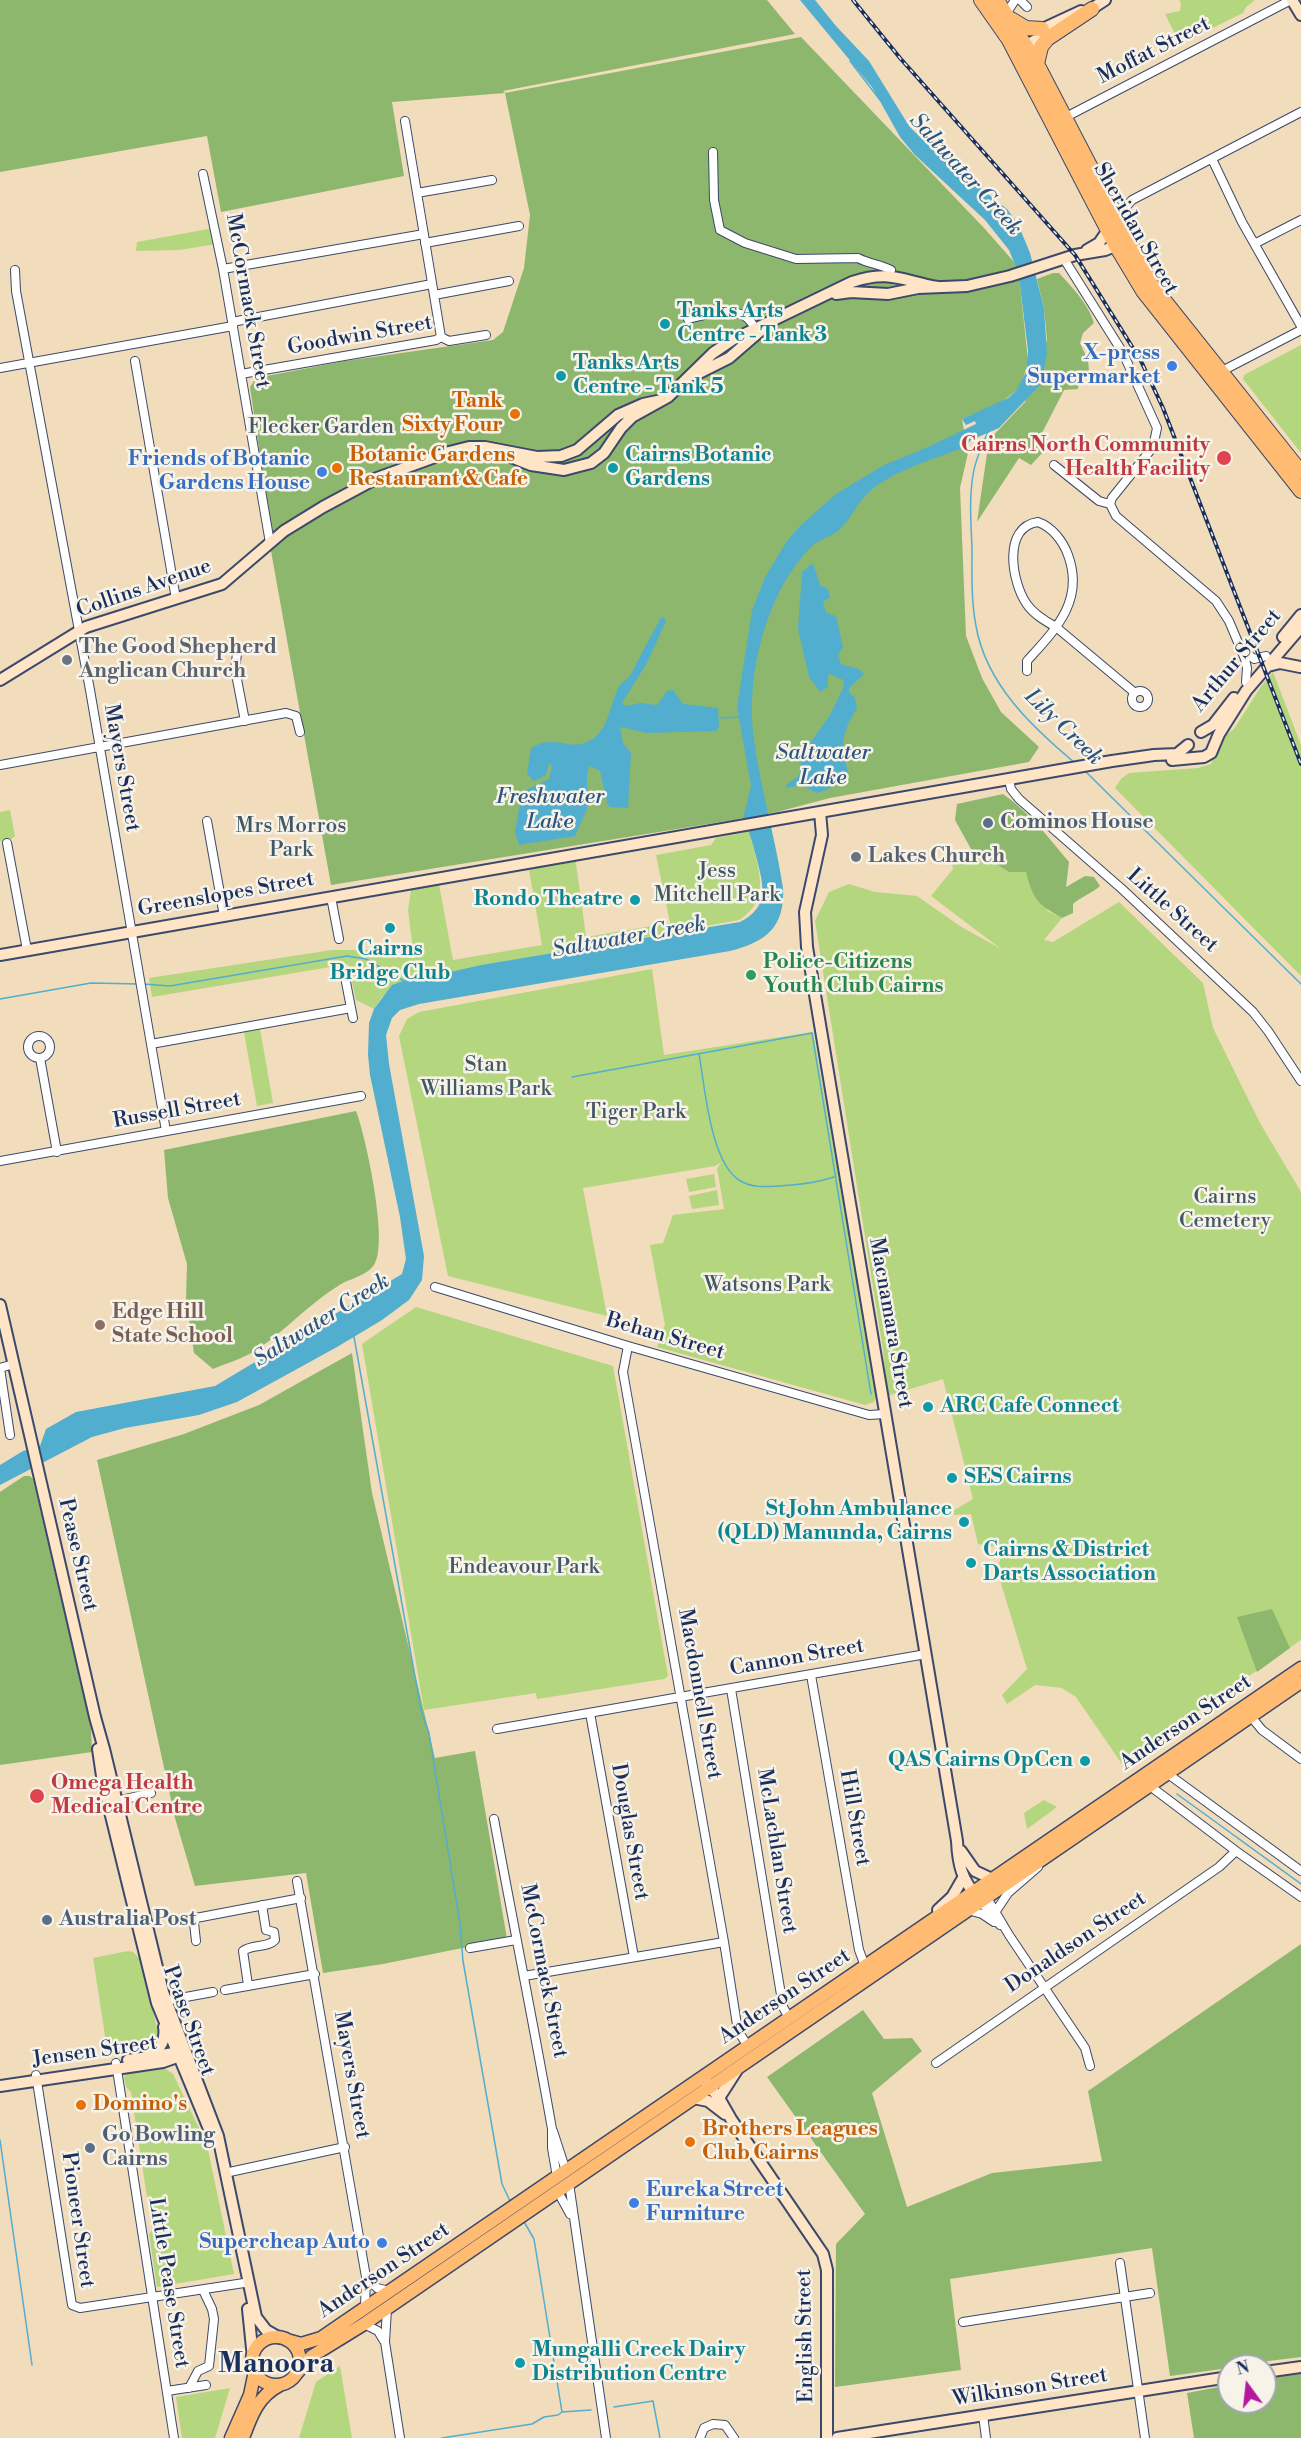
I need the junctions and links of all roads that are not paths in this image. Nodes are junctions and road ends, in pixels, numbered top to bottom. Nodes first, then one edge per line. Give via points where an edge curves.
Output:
1 (981, 0) edge
2 (997, 0) edge
3 (1017, 0) edge
4 (1105, 0) edge
5 (1292, 0) edge
6 (1299, 0) edge
7 (1301, 5) edge
8 (1027, 7) dead end
9 (1092, 9) junction
10 (1301, 15) edge
11 (1008, 16) junction
12 (1042, 29) junction
13 (1019, 46) junction
14 (1037, 64) junction
15 (1301, 112) edge
16 (1064, 118) junction
17 (405, 121) dead end
18 (713, 152) dead end
19 (1212, 159) junction
20 (203, 174) dead end
21 (492, 180) dead end
22 (417, 193) junction
23 (1132, 200) junction
24 (1108, 203) junction
25 (1301, 220) edge
26 (1112, 224) junction
27 (519, 226) dead end
28 (424, 238) junction
29 (1122, 243) junction
30 (1256, 243) junction
31 (1075, 255) junction
32 (1064, 259) junction
33 (223, 269) junction
34 (15, 270) dead end
35 (892, 273) junction
36 (857, 280) junction
37 (508, 281) dead end
38 (432, 284) junction
39 (938, 287) junction
40 (860, 292) junction
41 (892, 293) junction
42 (434, 295) junction
43 (821, 297) junction
44 (776, 318) junction
45 (688, 319) dead end
46 (232, 324) junction
47 (754, 327) junction
48 (1301, 328) edge
49 (486, 335) dead end
50 (441, 337) junction
51 (135, 361) dead end
52 (29, 363) junction
53 (0, 368) edge
54 (241, 375) junction
55 (1216, 375) junction
56 (682, 383) junction
57 (662, 400) junction
58 (536, 461) junction
59 (1054, 465) dead end
60 (1301, 472) edge
61 (1301, 491) edge
62 (1110, 504) junction
63 (270, 543) junction
64 (176, 599) junction
65 (1301, 615) edge
66 (1056, 627) junction
67 (1301, 627) edge
68 (79, 630) junction
69 (1239, 644) junction
70 (1279, 647) junction
71 (237, 654) dead end
72 (1266, 662) junction
73 (1300, 668) edge
74 (1027, 671) dead end
75 (0, 680) edge
76 (1246, 682) junction
77 (1135, 693) dead end
78 (245, 721) junction
79 (300, 732) dead end
80 (1201, 732) junction
81 (1188, 745) junction
82 (1214, 745) junction
83 (99, 747) junction
84 (1120, 748) dead end
85 (1200, 758) junction
86 (1127, 759) junction
87 (1167, 760) junction
88 (0, 765) edge
89 (1097, 765) junction
90 (1009, 779) junction
91 (820, 812) junction
92 (207, 821) dead end
93 (7, 843) dead end
94 (331, 897) junction
95 (224, 916) junction
96 (131, 931) junction
97 (339, 939) dead end
98 (27, 950) junction
99 (0, 955) edge
100 (345, 977) dead end
101 (351, 1008) junction
102 (352, 1018) dead end
103 (151, 1044) junction
104 (40, 1058) dead end
105 (1301, 1081) edge
106 (361, 1096) dead end
107 (166, 1131) junction
108 (57, 1152) junction
109 (0, 1161) edge
110 (435, 1287) dead end
111 (0, 1305) edge
112 (0, 1332) edge
113 (628, 1346) junction
114 (11, 1365) junction
115 (885, 1414) junction
116 (10, 1435) dead end
117 (926, 1654) junction
118 (1301, 1668) edge
119 (811, 1675) junction
120 (1301, 1682) edge
121 (731, 1689) junction
122 (681, 1697) junction
123 (1247, 1712) junction
124 (590, 1713) junction
125 (94, 1717) junction
126 (497, 1729) dead end
127 (1301, 1759) edge
128 (1167, 1774) junction
129 (1150, 1786) junction
130 (151, 1793) dead end
131 (117, 1801) junction
132 (494, 1819) dead end
133 (959, 1846) junction
134 (1236, 1851) junction
135 (1042, 1859) junction
136 (1301, 1871) edge
137 (963, 1878) junction
138 (992, 1879) junction
139 (297, 1881) dead end
140 (980, 1896) junction
141 (1301, 1897) edge
142 (301, 1898) junction
143 (262, 1905) junction
144 (968, 1910) junction
145 (996, 1911) junction
146 (1000, 1925) junction
147 (918, 1929) junction
148 (1009, 1935) junction
149 (516, 1940) junction
150 (196, 1941) dead end
151 (724, 1942) junction
152 (470, 1947) dead end
153 (634, 1957) junction
154 (865, 1966) junction
155 (315, 1974) junction
156 (524, 1976) junction
157 (248, 1984) junction
158 (1044, 1988) junction
159 (225, 1990) dead end
160 (213, 1992) dead end
161 (161, 2002) junction
162 (789, 2018) junction
163 (163, 2022) junction
164 (748, 2046) junction
165 (181, 2054) junction
166 (146, 2057) junction
167 (164, 2062) junction
168 (936, 2063) dead end
169 (740, 2065) junction
170 (116, 2066) junction
171 (1090, 2066) dead end
172 (37, 2078) junction
173 (0, 2083) edge
174 (706, 2084) junction
175 (693, 2098) junction
176 (719, 2098) junction
177 (197, 2104) junction
178 (728, 2117) junction
179 (345, 2147) junction
180 (222, 2157) junction
181 (225, 2173) junction
182 (564, 2177) junction
183 (557, 2190) junction
184 (574, 2227) junction
185 (1120, 2263) dead end
186 (366, 2277) junction
187 (246, 2283) junction
188 (203, 2290) junction
189 (390, 2290) junction
190 (1150, 2294) dead end
191 (151, 2297) junction
192 (1125, 2297) junction
193 (365, 2307) junction
194 (388, 2307) junction
195 (963, 2322) dead end
196 (364, 2324) junction
197 (283, 2339) junction
198 (384, 2342) junction
199 (253, 2358) junction
200 (1301, 2367) edge
201 (1277, 2370) edge
202 (255, 2371) junction
203 (295, 2375) junction
204 (1217, 2379) edge
205 (281, 2384) junction
206 (206, 2385) dead end
207 (189, 2388) junction
208 (167, 2391) junction
209 (1138, 2391) junction
210 (983, 2415) junction
211 (900, 2433) edge
212 (174, 2438) edge
213 (231, 2438) edge
214 (243, 2438) edge
215 (400, 2438) edge
216 (606, 2438) edge
217 (700, 2438) edge
218 (734, 2438) edge
219 (827, 2438) edge
220 (837, 2438) edge
221 (986, 2438) edge
222 (1145, 2438) edge

1 - 13 highway, Sheridan Street
2 - 11 highway, Sheridan Street
3 - 8 street
3 - 11 street
4 - 9 street
4 - 12 street
5 - 10 street
5 - 16 street, Moffat Street
6 - 7 street
9 - 13 street
9 - 14 highway via 1047,39
11 - 12 highway via 1026,28
11 - 13 highway, Sheridan Street
12 - 13 street
13 - 14 highway, Sheridan Street
13 - 26 highway, Sheridan Street
14 - 16 highway, Sheridan Street
15 - 19 street
16 - 24 highway, Sheridan Street
17 - 22 street
18 - 35 street via 714,200 720,230 745,243 796,259 858,258 882,265
19 - 23 street
19 - 30 street
20 - 33 street, McCormack Street
21 - 22 street
22 - 28 street
23 - 24 street
23 - 26 street
24 - 26 highway, Sheridan Street
25 - 30 street
26 - 29 highway, Sheridan Street
26 - 31 street, Collins Avenue via 1094,246
27 - 28 street
28 - 33 street
28 - 38 street
29 - 31 street, Collins Avenue
29 - 55 highway, Sheridan Street
30 - 48 street
31 - 32 street, Collins Avenue
32 - 39 street, Collins Avenue via 967,286
32 - 62 street via 1123,353 1156,423 1153,447
33 - 46 street, McCormack Street
34 - 52 street, Mayers Street
35 - 36 street, Collins Avenue
35 - 39 street, Collins Avenue
35 - 41 street via 896,284
36 - 40 street via 855,286
36 - 43 street, Collins Avenue
37 - 42 street
38 - 42 street
38 - 46 street
39 - 41 street, Collins Avenue
40 - 41 street, Collins Avenue
40 - 43 street, Collins Avenue
42 - 50 street
43 - 44 street, Collins Avenue
44 - 47 street, Collins Avenue
44 - 56 street, Collins Avenue via 729,358
45 - 47 street via 715,312 736,312
46 - 52 street
46 - 54 street, McCormack Street
47 - 56 street, Collins Avenue via 721,347
48 - 55 street
49 - 50 street, Goodwin Street via 448,341
50 - 54 street, Goodwin Street
51 - 64 street
52 - 53 street
52 - 68 street, Mayers Street
54 - 63 street, McCormack Street
55 - 60 highway, Sheridan Street
55 - 61 highway, Sheridan Street
56 - 57 street, Collins Avenue
57 - 58 street, Collins Avenue via 618,415 577,450
57 - 58 street, Collins Avenue via 632,417 604,453 591,463 564,470
58 - 63 street, Collins Avenue via 490,448 462,448 384,475 307,516
59 - 62 street via 1099,501
62 - 69 street via 1116,516 1216,601
63 - 64 street, Collins Avenue via 229,580
64 - 68 street, Collins Avenue
65 - 70 street, Arthur Street
66 - 66 street via 1071,600 1070,561 1051,530 1038,522 1031,523 1018,535 1013,568 1027,604
66 - 74 street via 1027,661
66 - 77 street
67 - 70 street, Arthur Street
68 - 75 street, Collins Avenue
68 - 83 street, Mayers Street
69 - 72 street via 1250,657
69 - 76 street via 1247,664
70 - 72 street, Arthur Street
70 - 73 street
71 - 78 street via 235,669
72 - 73 street
72 - 76 street, Arthur Street
72 - 82 street, Arthur Street
76 - 80 street, Arthur Street via 1216,721
78 - 79 street via 292,714 298,719
78 - 83 street
80 - 81 street via 1192,736
80 - 82 street via 1212,737
81 - 85 street via 1193,755
81 - 86 street, Greenslopes Street via 1177,754
82 - 85 street via 1211,753
83 - 88 street
83 - 96 street, Mayers Street
84 - 86 street
85 - 87 street, Greenslopes Street
86 - 87 street
86 - 89 street, Greenslopes Street
87 - 89 street, Greenslopes Street
89 - 90 street, Greenslopes Street
90 - 91 street, Greenslopes Street
90 - 105 street, Little Street via 1019,799 1253,1012
91 - 94 street, Greenslopes Street
91 - 115 street, Macnamara Street via 822,835 806,903 805,933
92 - 95 street
93 - 98 street
94 - 95 street, Greenslopes Street
94 - 97 street
95 - 96 street, Greenslopes Street
96 - 98 street, Greenslopes Street
96 - 103 street, Mayers Street
98 - 99 street, Greenslopes Street
100 - 101 street
101 - 102 street
101 - 103 street
103 - 107 street, Mayers Street
104 - 108 street
106 - 107 street, Russell Street
107 - 108 street, Russell Street
108 - 109 street, Russell Street
110 - 113 street, Behan Street
111 - 114 street, Pease Street
112 - 114 street, Pease Street
113 - 115 street, Behan Street via 869,1415
113 - 122 street, Macdonnell Street via 623,1372
114 - 116 street, Pease Street via 0,1368
114 - 125 street, Pease Street
115 - 117 street, Macnamara Street
117 - 119 street, Cannon Street
117 - 133 street, Macnamara Street
118 - 123 main road, Anderson Street
119 - 121 street, Cannon Street
119 - 154 street, Hill Street via 858,1950
120 - 123 main road, Anderson Street
121 - 122 street, Cannon Street
121 - 162 street, McLachlan Street via 784,2012
122 - 124 street, Cannon Street
122 - 151 street, Macdonnell Street
123 - 127 street via 1264,1732
123 - 128 main road, Anderson Street
123 - 138 main road, Anderson Street
124 - 126 street, Cannon Street
124 - 153 street, Douglas Street
125 - 131 street, Pease Street
125 - 161 street, Pease Street via 103,1783
128 - 129 main road, Anderson Street
128 - 136 street
129 - 134 street
129 - 135 main road, Anderson Street
130 - 131 street
131 - 161 street, Pease Street
132 - 149 street, McCormack Street
133 - 137 street, Macnamara Street
133 - 138 street via 973,1869
133 - 140 street, Macnamara Street
134 - 141 street
134 - 158 street, Donaldson Street via 1219,1867
135 - 140 main road, Anderson Street
135 - 145 street
137 - 140 street, Macnamara Street
137 - 147 street via 952,1897
138 - 140 main road, Anderson Street
139 - 142 street, Mayers Street
140 - 144 main road, Anderson Street
140 - 145 street
140 - 146 street
140 - 147 main road, Anderson Street
142 - 143 street
142 - 155 street, Mayers Street
143 - 150 street via 196,1918
143 - 157 street via 266,1930 274,1932 275,1940 243,1951
144 - 146 street
144 - 169 main road, Anderson Street
145 - 148 street
146 - 148 street
147 - 154 main road, Anderson Street
148 - 158 street
149 - 152 street
149 - 156 street, McCormack Street
151 - 153 street
151 - 164 street, Macdonnell Street via 738,2031
153 - 156 street
154 - 162 main road, Anderson Street
155 - 157 street
155 - 179 street, Mayers Street
156 - 182 street, McCormack Street via 552,2129 552,2148
157 - 159 street
158 - 168 street, Donaldson Street
158 - 171 street via 1085,2048
160 - 161 street
161 - 163 street, Pease Street
161 - 165 street, Pease Street
162 - 164 main road, Anderson Street
163 - 165 street, Pease Street
163 - 166 street via 163,2042
164 - 174 main road, Anderson Street
165 - 166 street, Jensen Street
165 - 167 street, Jensen Street
165 - 177 street, Pease Street
165 - 180 street, Pease Street via 217,2130
166 - 170 street, Jensen Street
167 - 170 street, Jensen Street
167 - 177 street via 177,2071
169 - 174 main road, Anderson Street
169 - 176 street
170 - 172 street, Jensen Street
170 - 191 street, Little Pease Street
172 - 173 street, Jensen Street
172 - 191 street, Pioneer Street via 72,2305 80,2308
174 - 175 main road, Anderson Street
174 - 176 street, English Street
174 - 178 street, English Street
174 - 182 main road, Anderson Street
175 - 178 street via 708,2101
175 - 182 main road, Anderson Street
176 - 178 street, English Street
177 - 180 street, Pease Street
178 - 219 street, English Street via 820,2247 826,2263
179 - 181 street
179 - 186 street, Mayers Street
180 - 181 street, Pease Street
181 - 187 street, Pease Street
182 - 183 main road, McCormack Street
182 - 184 street, McCormack Street
182 - 189 main road, Anderson Street
183 - 184 street, McCormack Street
183 - 194 main road, Anderson Street
184 - 216 street, McCormack Street
185 - 192 street
186 - 189 street via 377,2288
186 - 193 street, Mayers Street
187 - 188 street, Pioneer Street
187 - 197 street, Pease Street via 258,2321 268,2332
187 - 199 street, Pease Street
188 - 191 street, Pioneer Street
188 - 207 street via 213,2313 213,2349 209,2366 198,2371
189 - 193 main road, Anderson Street
190 - 192 street
191 - 208 street, Little Pease Street
192 - 195 street
192 - 209 street
193 - 197 main road, Anderson Street via 318,2340 299,2344
194 - 196 main road, Anderson Street
194 - 198 street
196 - 198 street via 378,2331
196 - 203 main road, Anderson Street via 312,2356
197 - 199 main road via 262,2342
197 - 203 main road via 296,2348 299,2356
198 - 215 street
199 - 202 main road
200 - 201 street
202 - 205 main road via 266,2382
202 - 213 main road via 250,2395
203 - 205 main road
204 - 209 street, Wilkinson Street
205 - 214 main road via 259,2402
206 - 207 street
207 - 208 street
208 - 212 street, Little Pease Street
209 - 210 street, Wilkinson Street
209 - 222 street
210 - 211 street, Wilkinson Street
210 - 221 street
211 - 220 street, Wilkinson Street
217 - 218 street via 704,2428 717,2424 728,2427

